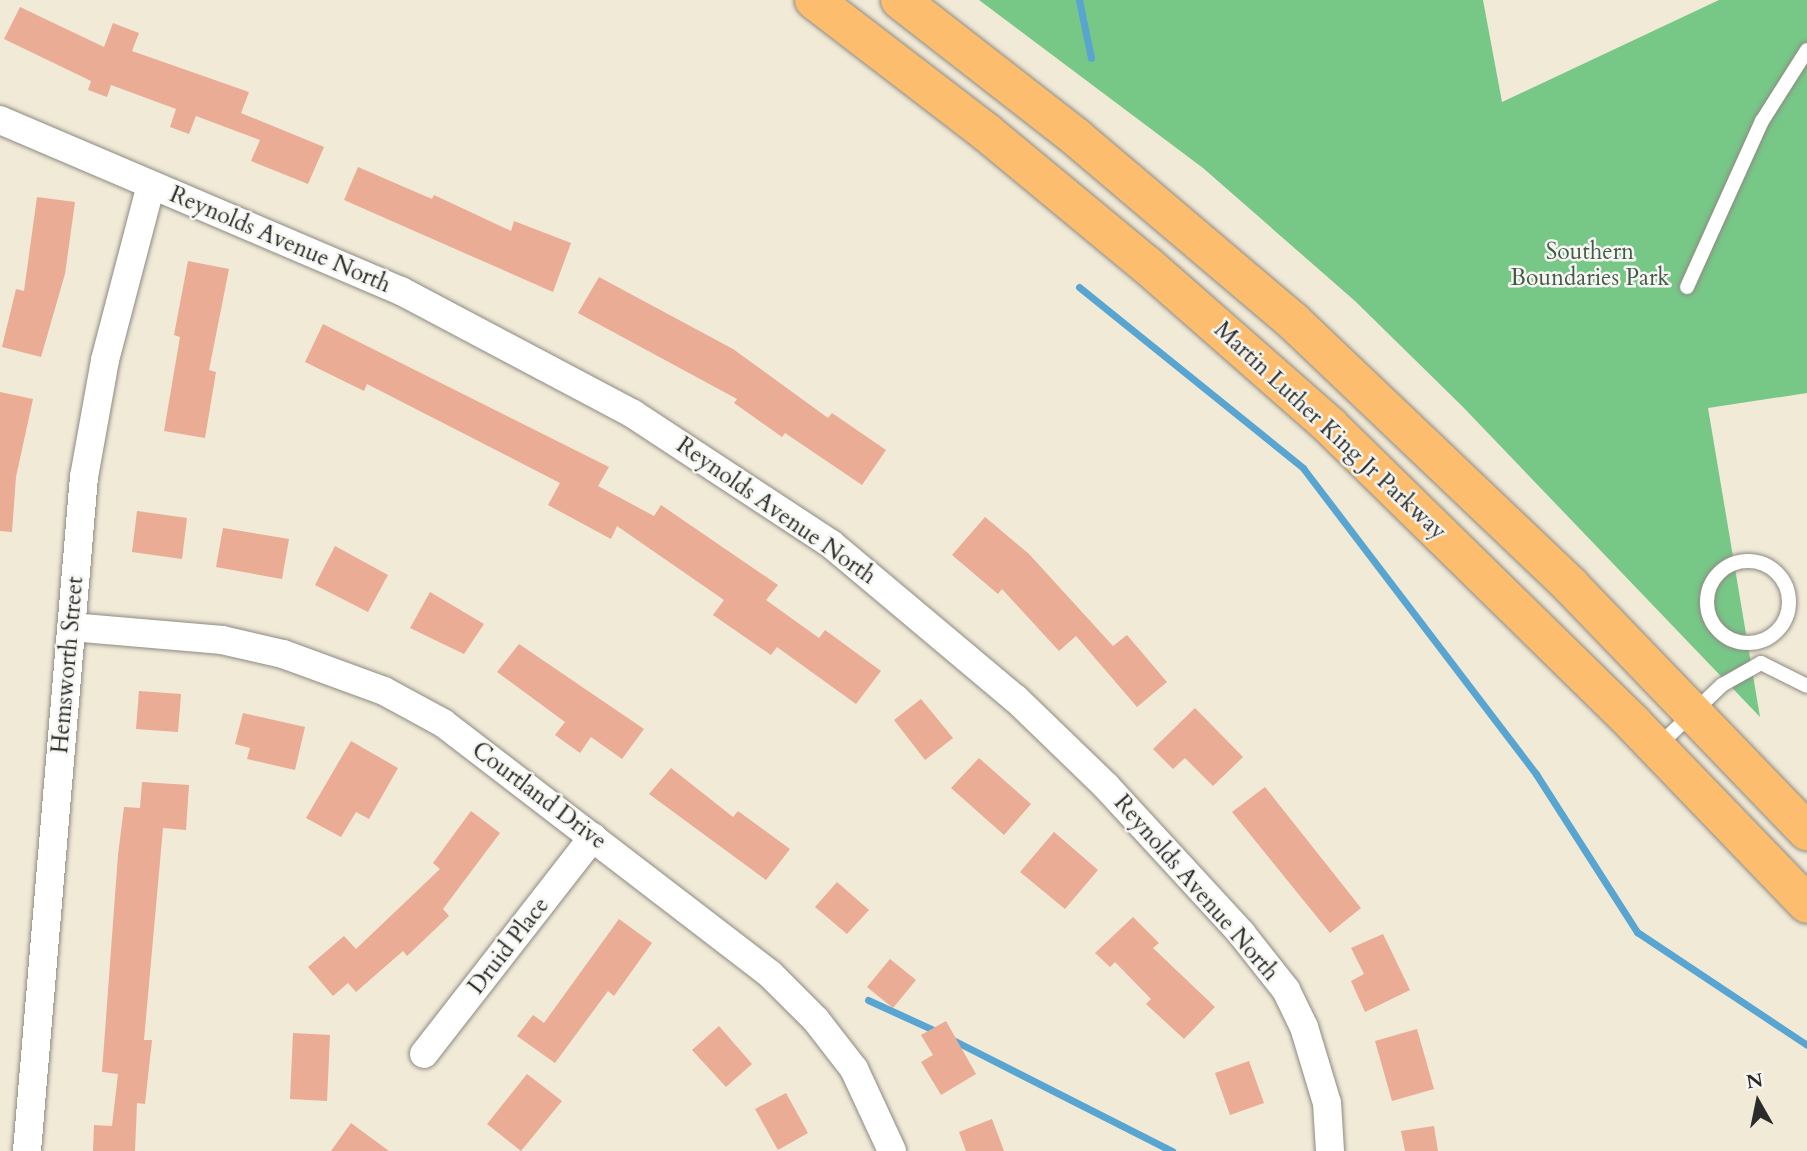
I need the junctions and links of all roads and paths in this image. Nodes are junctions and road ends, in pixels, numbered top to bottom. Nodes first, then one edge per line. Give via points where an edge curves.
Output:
1 (814, 0) edge
2 (900, 0) edge
3 (1807, 50) edge
4 (0, 120) edge
5 (151, 185) junction
6 (1687, 287) dead end
7 (71, 627) junction
8 (1758, 643) junction
9 (1761, 663) junction
10 (1807, 686) edge
11 (1693, 712) junction
12 (1656, 748) junction
13 (1807, 831) edge
14 (593, 837) junction
15 (1807, 904) edge
16 (424, 1054) dead end
17 (27, 1151) edge
18 (892, 1151) edge
19 (1330, 1151) edge

1 - 12 main road, Martin Luther King Jr Parkway via 986,132 1330,426
2 - 11 main road via 1077,138 1293,320 1441,457
3 - 6 lane via 1762,121
4 - 5 street, Reynolds Avenue North
5 - 7 street, Hemsworth Street via 94,417
5 - 19 street, Reynolds Avenue North via 401,291 633,414 831,544 931,624 1106,786 1209,896 1286,990 1318,1066 1327,1103
7 - 14 street, Courtland Drive via 222,640 330,669 443,723
7 - 17 street, Hemsworth Street
8 - 8 lane via 1771,637 1788,616 1788,589 1771,567 1744,561 1720,572 1712,582 1707,609 1711,622 1731,640
8 - 9 lane
9 - 10 lane
9 - 11 lane via 1722,685
11 - 12 lane
11 - 13 main road
12 - 15 main road, Martin Luther King Jr Parkway
14 - 16 street, Druid Place
14 - 18 street, Courtland Drive via 770,974 816,1020 854,1069

